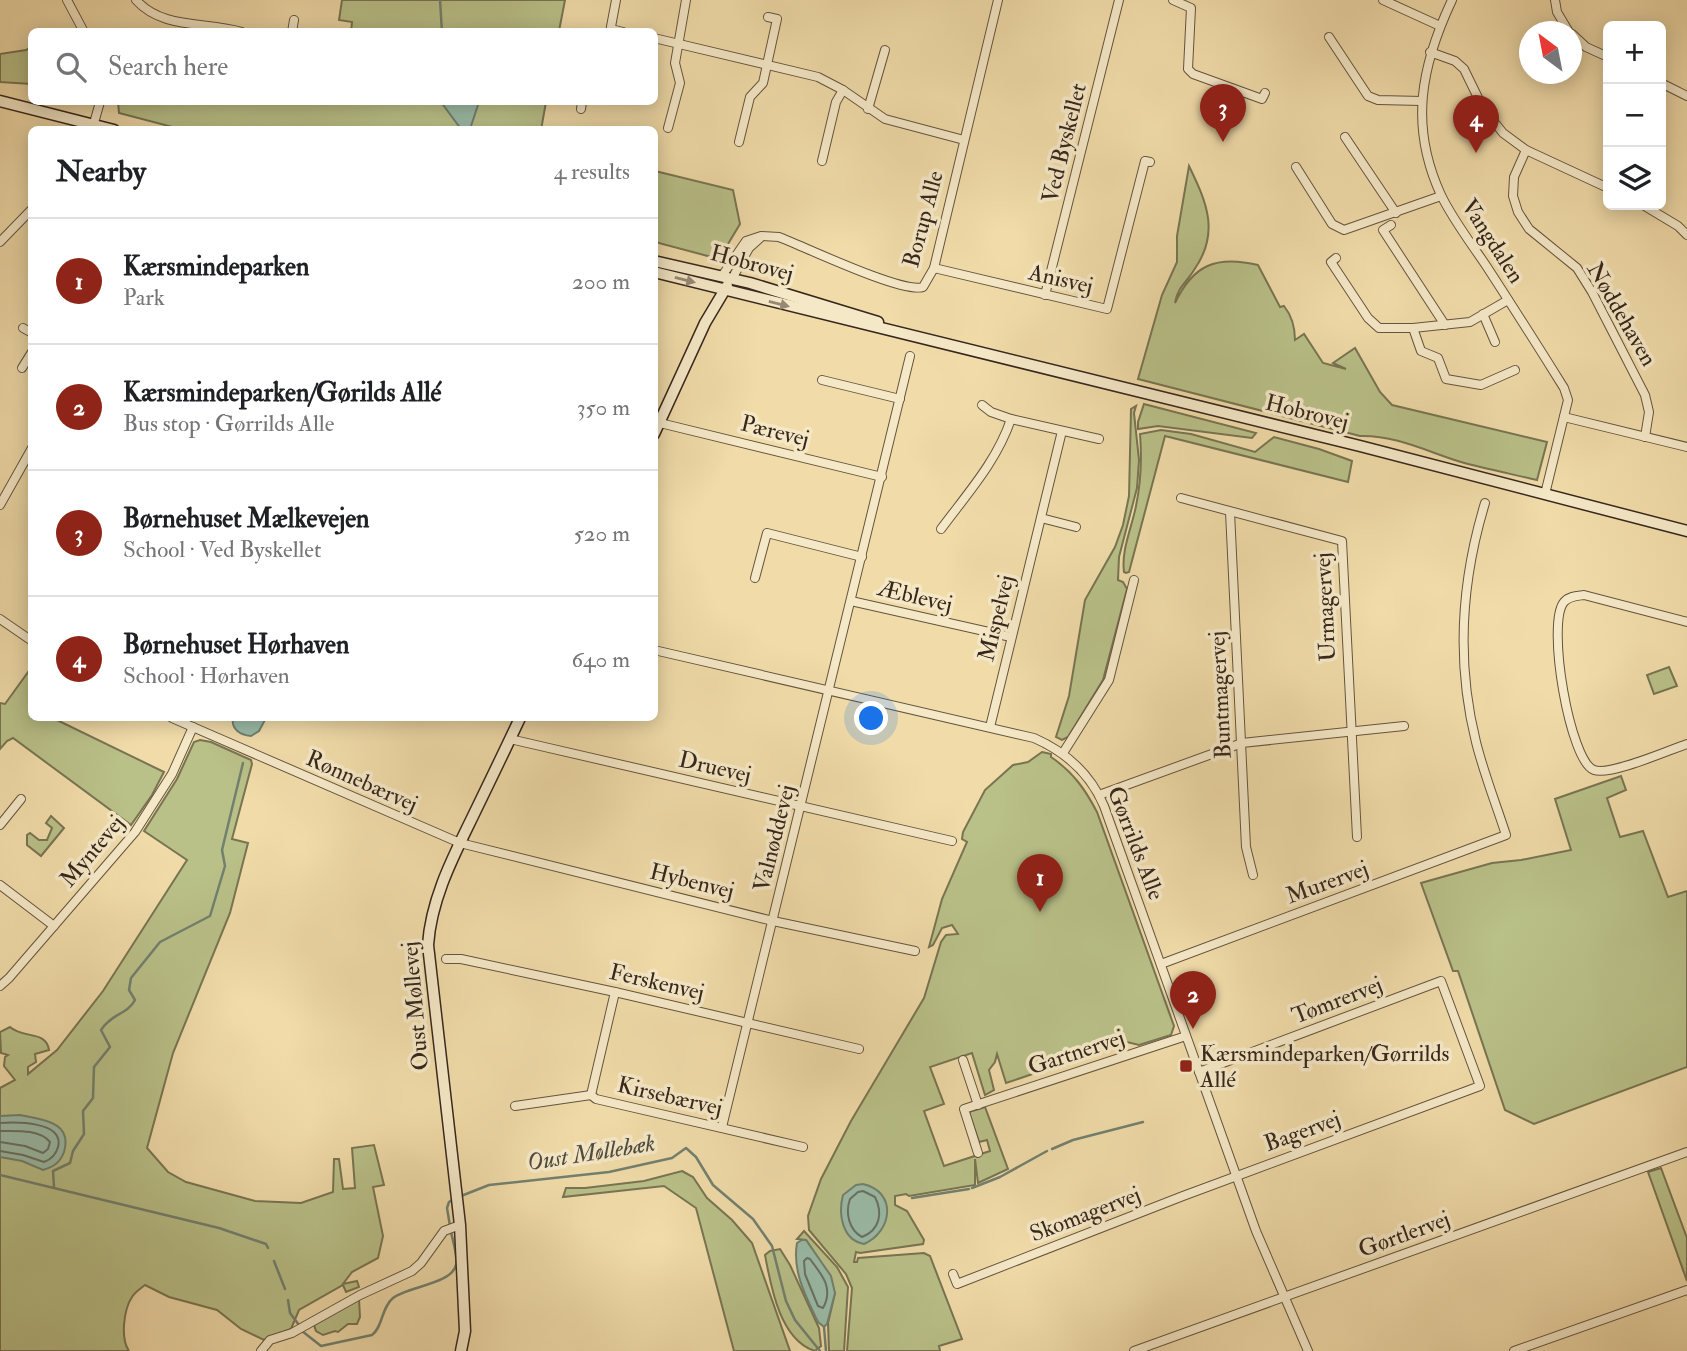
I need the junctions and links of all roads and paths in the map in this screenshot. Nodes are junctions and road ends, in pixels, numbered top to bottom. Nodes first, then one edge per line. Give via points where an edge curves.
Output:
1 (66, 0) edge
2 (136, 0) edge
3 (616, 0) edge
4 (686, 0) edge
5 (998, 0) edge
6 (1119, 0) edge
7 (1173, 0) edge
8 (1382, 0) edge
9 (1452, 0) edge
10 (1555, 0) edge
11 (698, 2) dead end
12 (768, 18) dead end
13 (294, 20) dead end
14 (1563, 21) edge
15 (1440, 26) junction
16 (82, 28) edge
17 (217, 28) edge
18 (293, 28) edge
19 (610, 28) edge
20 (1329, 37) dead end
21 (658, 39) edge
22 (678, 43) junction
23 (1582, 43) edge
24 (885, 50) dead end
25 (1430, 52) junction
26 (1603, 55) edge
27 (768, 64) junction
28 (1663, 84) edge
29 (843, 90) junction
30 (1265, 93) dead end
31 (1687, 96) edge
32 (0, 101) edge
33 (1422, 101) junction
34 (99, 105) edge
35 (869, 109) junction
36 (89, 126) edge
37 (93, 126) edge
38 (668, 128) dead end
39 (1345, 137) dead end
40 (964, 141) junction
41 (739, 142) dead end
42 (1526, 150) junction
43 (822, 161) dead end
44 (1150, 162) dead end
45 (1296, 167) dead end
46 (1603, 186) edge
47 (1441, 196) junction
48 (1651, 210) edge
49 (1396, 213) junction
50 (28, 214) edge
51 (1391, 225) dead end
52 (1687, 235) edge
53 (0, 242) edge
54 (1336, 258) dead end
55 (658, 262) edge
56 (934, 268) junction
57 (658, 273) edge
58 (727, 277) junction
59 (720, 289) junction
60 (1045, 295) junction
61 (1508, 300) junction
62 (1483, 314) junction
63 (1445, 325) junction
64 (23, 328) dead end
65 (1413, 328) junction
66 (28, 331) edge
67 (916, 336) junction
68 (1496, 342) dead end
69 (910, 356) dead end
70 (28, 358) edge
71 (22, 368) dead end
72 (1515, 370) dead end
73 (822, 380) dead end
74 (900, 399) junction
75 (982, 405) dead end
76 (1564, 417) junction
77 (1011, 419) junction
78 (660, 423) junction
79 (658, 427) edge
80 (1062, 431) junction
81 (1645, 437) junction
82 (1099, 439) dead end
83 (1687, 447) edge
84 (28, 455) edge
85 (882, 477) junction
86 (1545, 494) junction
87 (1181, 498) dead end
88 (1485, 503) dead end
89 (0, 505) edge
90 (1230, 512) junction
91 (1041, 518) junction
92 (1076, 527) dead end
93 (941, 529) dead end
94 (1687, 531) edge
95 (862, 557) junction
96 (755, 578) dead end
97 (1134, 580) dead end
98 (850, 601) junction
99 (0, 619) edge
100 (1687, 622) edge
101 (1011, 637) junction
102 (28, 638) edge
103 (658, 651) edge
104 (830, 690) junction
105 (179, 721) edge
106 (519, 721) edge
107 (1404, 726) dead end
108 (192, 727) junction
109 (990, 727) junction
110 (1351, 732) junction
111 (510, 739) junction
112 (1242, 743) junction
113 (1687, 744) edge
114 (1063, 753) junction
115 (1100, 795) junction
116 (21, 799) dead end
117 (801, 807) junction
118 (0, 825) edge
119 (1357, 837) dead end
120 (953, 841) dead end
121 (460, 843) junction
122 (1253, 875) dead end
123 (0, 885) edge
124 (773, 921) junction
125 (54, 926) junction
126 (915, 951) dead end
127 (446, 959) dead end
128 (1161, 964) junction
129 (0, 986) edge
130 (615, 992) junction
131 (748, 1022) junction
132 (1458, 1028) joint
133 (1186, 1036) junction
134 (859, 1049) dead end
135 (962, 1060) dead end
136 (1199, 1072) junction
137 (591, 1095) junction
138 (978, 1105) junction
139 (515, 1106) dead end
140 (722, 1127) junction
141 (803, 1147) dead end
142 (1687, 1152) edge
143 (978, 1153) dead end
144 (1237, 1176) junction
145 (460, 1225) junction
146 (953, 1274) dead end
147 (1687, 1290) edge
148 (1286, 1298) junction
149 (261, 1351) edge
150 (461, 1351) edge
151 (1134, 1351) edge
152 (1308, 1351) edge
153 (1514, 1351) edge

1 - 16 street
2 - 17 street via 166,20
3 - 19 street
4 - 11 street
4 - 22 street
5 - 40 street, Borup Alle
6 - 60 street, Ved Byskellet
7 - 30 street via 1191,8 1188,69 1262,99
8 - 15 street
9 - 15 street, Vangdalen
10 - 14 street
12 - 27 street via 778,19
13 - 18 street
15 - 25 street, Vangdalen
20 - 33 street via 1367,96
21 - 22 street
22 - 27 street
22 - 38 street via 675,63 680,83
23 - 26 street
24 - 35 street
25 - 33 street, Vangdalen
25 - 42 street via 1464,69 1483,108 1503,133
27 - 29 street via 818,77
27 - 41 street via 763,83 750,97
28 - 31 street
29 - 35 street
29 - 43 street
32 - 36 main road
33 - 47 street, Vangdalen via 1426,150
34 - 37 street
35 - 40 street via 905,126
39 - 49 street
40 - 56 street, Borup Alle
42 - 46 street
42 - 81 street, Nøddehaven via 1514,177 1518,212 1529,229 1577,268 1592,292 1645,395
44 - 60 street, Anisvej via 1145,161 1107,309
45 - 49 street via 1338,228 1349,229
47 - 49 street
47 - 61 street, Vangdalen
48 - 52 street
50 - 53 street
51 - 63 street via 1383,230
54 - 65 street via 1331,262 1373,323 1383,329
55 - 58 main road, Hobrovej
56 - 58 street, Borup Alle via 926,284 914,289 769,235 748,248
56 - 60 street, Anisvej
57 -> 59 main road, Hobrovej
58 - 59 main road
58 - 67 main road, Hobrovej
59 -> 67 main road, Hobrovej
59 - 78 main road via 710,300 705,323
61 - 62 street
61 - 76 street, Vangdalen via 1564,388 1568,400
62 - 63 street via 1470,322
62 - 68 street
63 - 65 street
64 - 66 street
65 - 72 street via 1421,351 1437,358 1446,379 1481,385
67 - 86 main road, Hobrovej
69 - 74 street, Valnøddevej
70 - 71 street
73 - 74 street
74 - 85 street, Valnøddevej
75 - 77 street
76 - 81 street
76 - 86 street, Vangdalen
77 - 80 street
77 - 93 street via 988,466
78 - 79 main road
78 - 85 street, Pærevej
80 - 82 street
80 - 91 street, Mispelvej
81 - 83 street
84 - 89 street
85 - 95 street, Valnøddevej
86 - 94 main road, Hobrovej
87 - 90 street, Urmagervej
88 - 128 street, Murervej via 1472,543 1462,628 1464,671 1476,743 1506,835
90 - 110 street, Urmagervej via 1342,541
90 - 112 street, Buntmagervej
91 - 92 street
91 - 101 street, Mispelvej
95 - 96 street via 767,533
95 - 98 street, Valnøddevej
97 - 114 street via 1103,693
98 - 101 street, Æblevej
98 - 104 street, Valnøddevej
99 - 102 street
100 - 113 street via 1584,595 1564,602 1556,620 1565,703 1588,767 1602,772
101 - 109 street, Mispelvej
103 - 104 street, Gørrilds Alle
104 - 109 street, Gørrilds Alle
104 - 117 street, Valnøddevej
105 - 108 street, Rønnebærvej
106 - 111 main road, Oust Møllevej
107 - 110 street
108 - 121 street, Rønnebærvej
108 - 125 street, Myntevej via 172,774 135,832
109 - 114 street, Gørrilds Alle via 1034,737
110 - 112 street
110 - 119 street, Urmagervej
111 - 117 street, Druevej
111 - 121 main road, Oust Møllevej
112 - 115 street
112 - 122 street, Buntmagervej via 1246,847
114 - 115 street, Gørrilds Alle
115 - 128 street, Gørrilds Alle
116 - 118 street
117 - 120 street, Druevej
117 - 124 street, Valnøddevej
121 - 124 street, Hybenvej
121 - 145 main road, Oust Møllevej via 437,897 428,944
123 - 125 street
124 - 126 street, Hybenvej
124 - 131 street, Valnøddevej
125 - 129 street, Myntevej
127 - 130 street, Ferskenvej
128 - 133 street, Gørrilds Alle
130 - 131 street, Ferskenvej
130 - 137 street, Kirsebærvej
131 - 134 street, Ferskenvej
131 - 140 street, Valnøddevej
132 - 136 street, Tømrervej via 1441,981
132 - 144 street, Bagervej via 1480,1086
133 - 136 street, Gørrilds Alle
133 - 138 street, Gartnervej
135 - 138 street
136 - 144 street, Gørrilds Alle
137 - 139 street
137 - 140 street, Kirsebærvej
138 - 143 street via 964,1109
140 - 141 street, Kirsebærvej
142 - 148 street, Gørtlervej
144 - 146 street, Skomagervej via 957,1284
144 - 148 street, Gørrilds Alle
145 - 149 street via 444,1231 412,1271 270,1340
145 - 150 main road, Oust Møllevej via 465,1331
147 - 153 street
148 - 151 street, Gørtlervej
148 - 152 street, Gørrilds Alle

